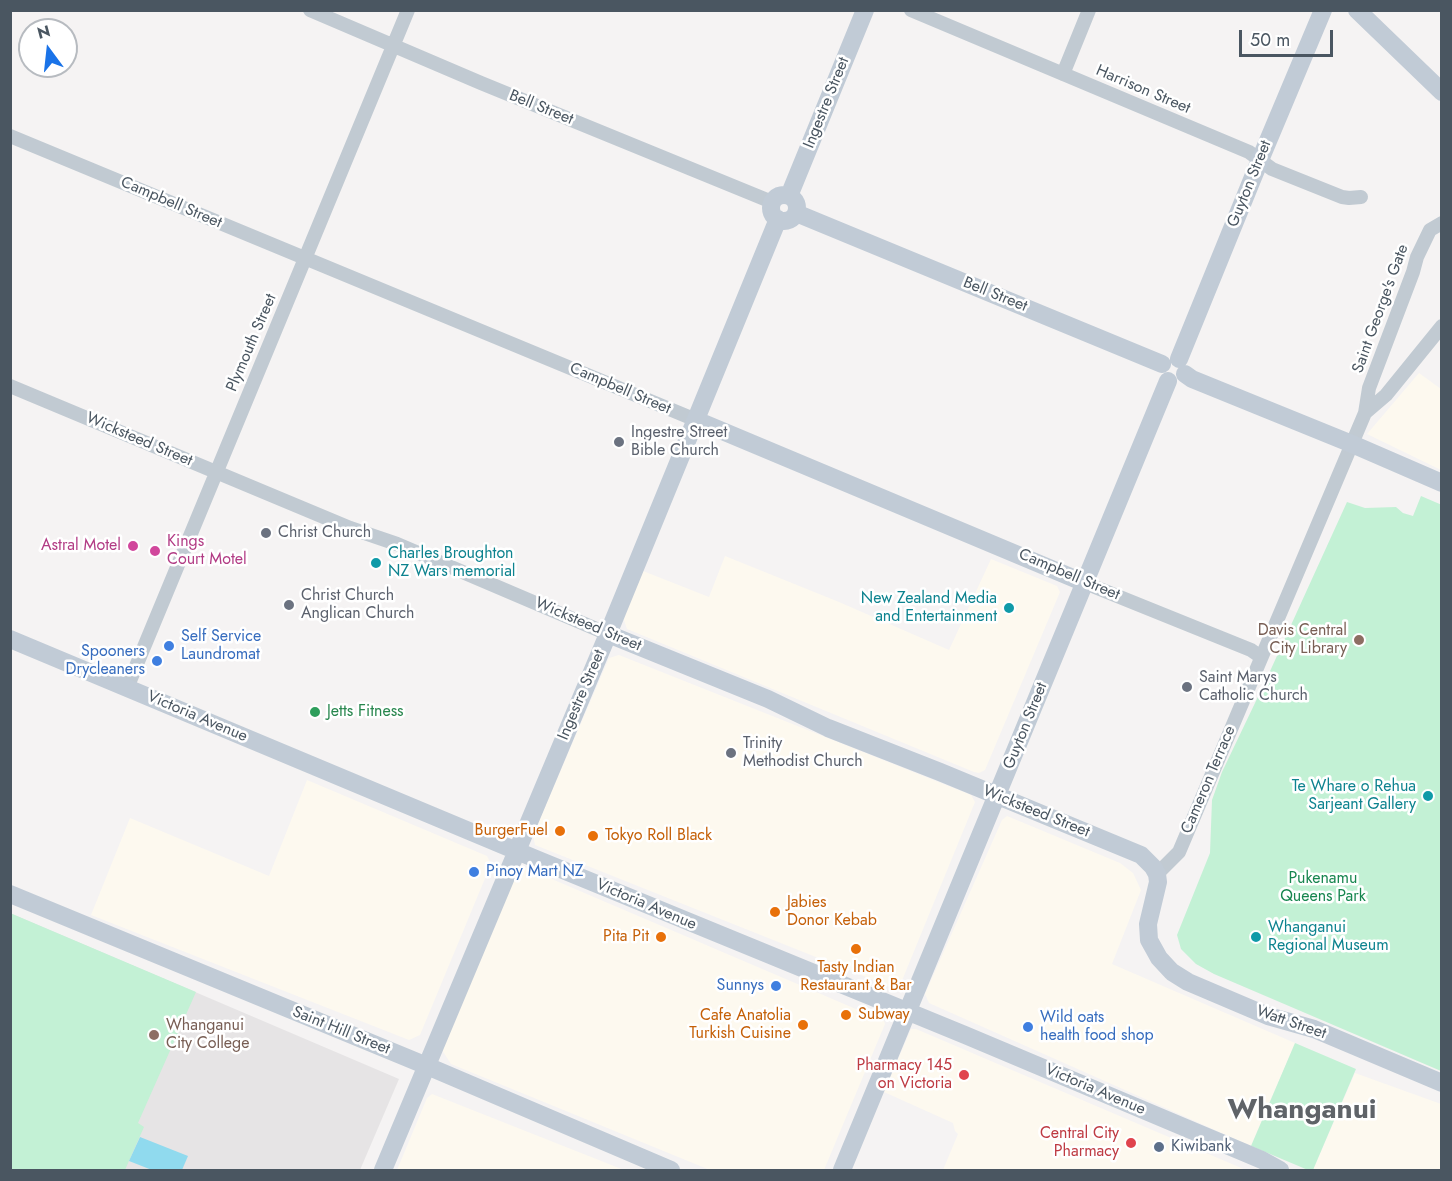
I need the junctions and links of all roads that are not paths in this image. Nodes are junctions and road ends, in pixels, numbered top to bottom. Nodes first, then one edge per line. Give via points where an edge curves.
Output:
1 (310, 10) edge
2 (408, 10) edge
3 (865, 10) edge
4 (911, 10) edge
5 (1089, 10) edge
6 (1323, 10) edge
7 (1357, 10) edge
8 (394, 45) junction
9 (1063, 74) junction
10 (1442, 92) edge
11 (10, 136) edge
12 (1260, 160) junction
13 (1362, 197) dead end
14 (784, 207) junction
15 (1442, 223) edge
16 (305, 259) junction
17 (1442, 326) edge
18 (1173, 370) junction
19 (10, 386) edge
20 (1365, 413) junction
21 (696, 420) junction
22 (1352, 444) junction
23 (216, 472) junction
24 (1442, 483) edge
25 (1085, 583) junction
26 (608, 634) junction
27 (10, 639) edge
28 (1262, 657) junction
29 (127, 688) junction
30 (997, 796) junction
31 (517, 851) junction
32 (1157, 874) junction
33 (10, 894) edge
34 (907, 1012) junction
35 (427, 1066) junction
36 (1442, 1083) edge
37 (383, 1170) edge
38 (671, 1170) edge
39 (842, 1170) edge
40 (1280, 1170) edge

1 - 8 street, Bell Street
2 - 8 street, Plymouth Street
3 - 14 street, Ingestre Street
4 - 9 street, Harrison Street
5 - 9 street
6 - 12 street, Guyton Street
7 - 10 street
8 - 14 street, Bell Street
8 - 16 street, Plymouth Street
9 - 12 street, Harrison Street
11 - 16 street, Campbell Street
12 - 13 street, Harrison Street via 1272,169 1342,197
12 - 18 street, Guyton Street
14 - 18 street, Bell Street
14 - 21 street, Ingestre Street
15 - 20 street, Saint George's Gate via 1430,231 1417,257 1369,388
16 - 21 street, Campbell Street
16 - 23 street, Plymouth Street
17 - 20 street, Saint George's Gate via 1386,395
18 - 22 street, Bell Street
18 - 25 street, Guyton Street
19 - 23 street, Wicksteed Street
20 - 22 street, Saint George's Gate
21 - 25 street, Campbell Street
21 - 26 street, Ingestre Street
22 - 24 street, Bell Street
22 - 28 street, Cameron Terrace
23 - 26 street, Wicksteed Street
23 - 29 street, Plymouth Street
25 - 28 street, Campbell Street
25 - 30 street, Guyton Street
26 - 30 street, Wicksteed Street
26 - 31 street, Ingestre Street
27 - 29 street, Victoria Avenue
28 - 32 street, Cameron Terrace via 1179,852
29 - 31 street, Victoria Avenue
30 - 32 street, Wicksteed Street via 1141,855
30 - 34 street, Guyton Street
31 - 34 street, Victoria Avenue
31 - 35 street, Ingestre Street
32 - 36 street, Watt Street via 1149,940 1167,968 1188,982 1268,1016 1314,1029
33 - 35 street, Saint Hill Street
34 - 39 street, Guyton Street
34 - 40 street, Victoria Avenue
35 - 37 street, Ingestre Street
35 - 38 street, Saint Hill Street

